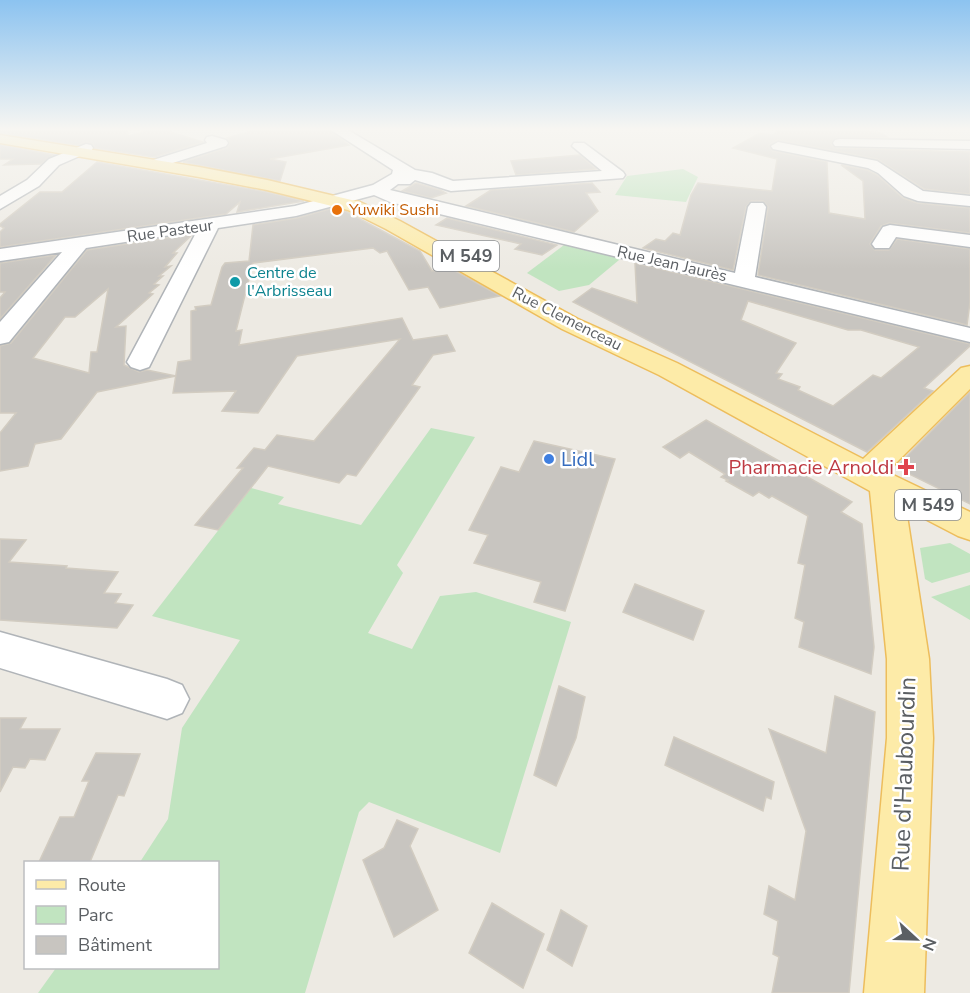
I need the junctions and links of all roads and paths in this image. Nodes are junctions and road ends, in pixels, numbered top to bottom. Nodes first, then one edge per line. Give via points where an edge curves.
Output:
1 (40, 176) edge
2 (226, 176) edge
3 (245, 176) edge
4 (396, 176) edge
5 (427, 176) edge
6 (512, 176) edge
7 (893, 176) edge
8 (362, 196) junction
9 (970, 201) edge
10 (0, 204) edge
11 (757, 207) dead end
12 (210, 225) junction
13 (970, 241) edge
14 (882, 243) dead end
15 (79, 244) junction
16 (0, 255) edge
17 (744, 281) junction
18 (970, 334) edge
19 (0, 337) edge
20 (140, 362) dead end
21 (970, 374) edge
22 (876, 480) junction
23 (970, 526) edge
24 (0, 650) edge
25 (167, 699) dead end
26 (894, 993) edge

1 - 10 street
2 - 8 main road, Rue Clemenceau / M 549
3 - 8 main road, Rue Clemenceau / M 549
4 - 8 street
5 - 6 street via 451,186
7 - 9 street via 918,195
8 - 12 street, Rue Pasteur
8 - 17 street, Rue Jean Jaurès
8 - 22 main road, Rue Clemenceau / M 549 via 365,211 583,330 668,369
11 - 17 street
12 - 15 street, Rue Pasteur
12 - 20 street
13 - 14 street via 890,231
15 - 16 street, Rue Pasteur
15 - 19 street
17 - 18 street, Rue Jean Jaurès
21 - 22 main road
22 - 23 main road, M 549
22 - 26 main road, Rue d'Haubourdin via 911,700
24 - 25 street

